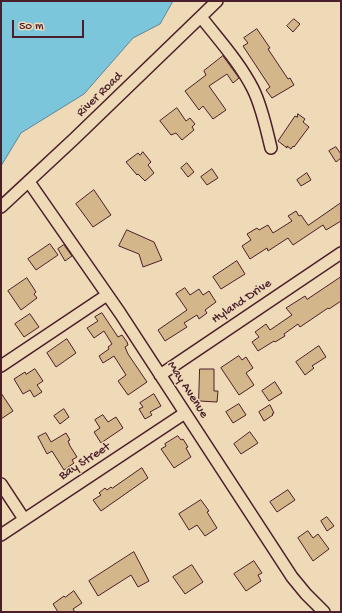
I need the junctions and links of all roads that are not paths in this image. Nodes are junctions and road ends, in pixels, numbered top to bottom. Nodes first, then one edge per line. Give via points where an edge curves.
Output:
1 (218, 1) edge
2 (201, 17) junction
3 (271, 148) dead end
4 (28, 182) junction
5 (1, 206) edge
6 (341, 253) edge
7 (107, 295) junction
8 (1, 366) edge
9 (160, 374) junction
10 (185, 413) junction
11 (1, 484) edge
12 (24, 519) junction
13 (1, 535) edge
14 (324, 612) edge

1 - 2 street, River Road
2 - 3 street via 230,53 253,89
2 - 4 street, River Road
4 - 5 street, River Road
4 - 7 street, May Avenue
6 - 9 street, Hyland Drive
7 - 8 street
7 - 9 street, May Avenue
9 - 10 street, May Avenue
10 - 12 street, Bay Street
10 - 14 street, May Avenue via 292,577
11 - 12 street
12 - 13 street, Bay Street

